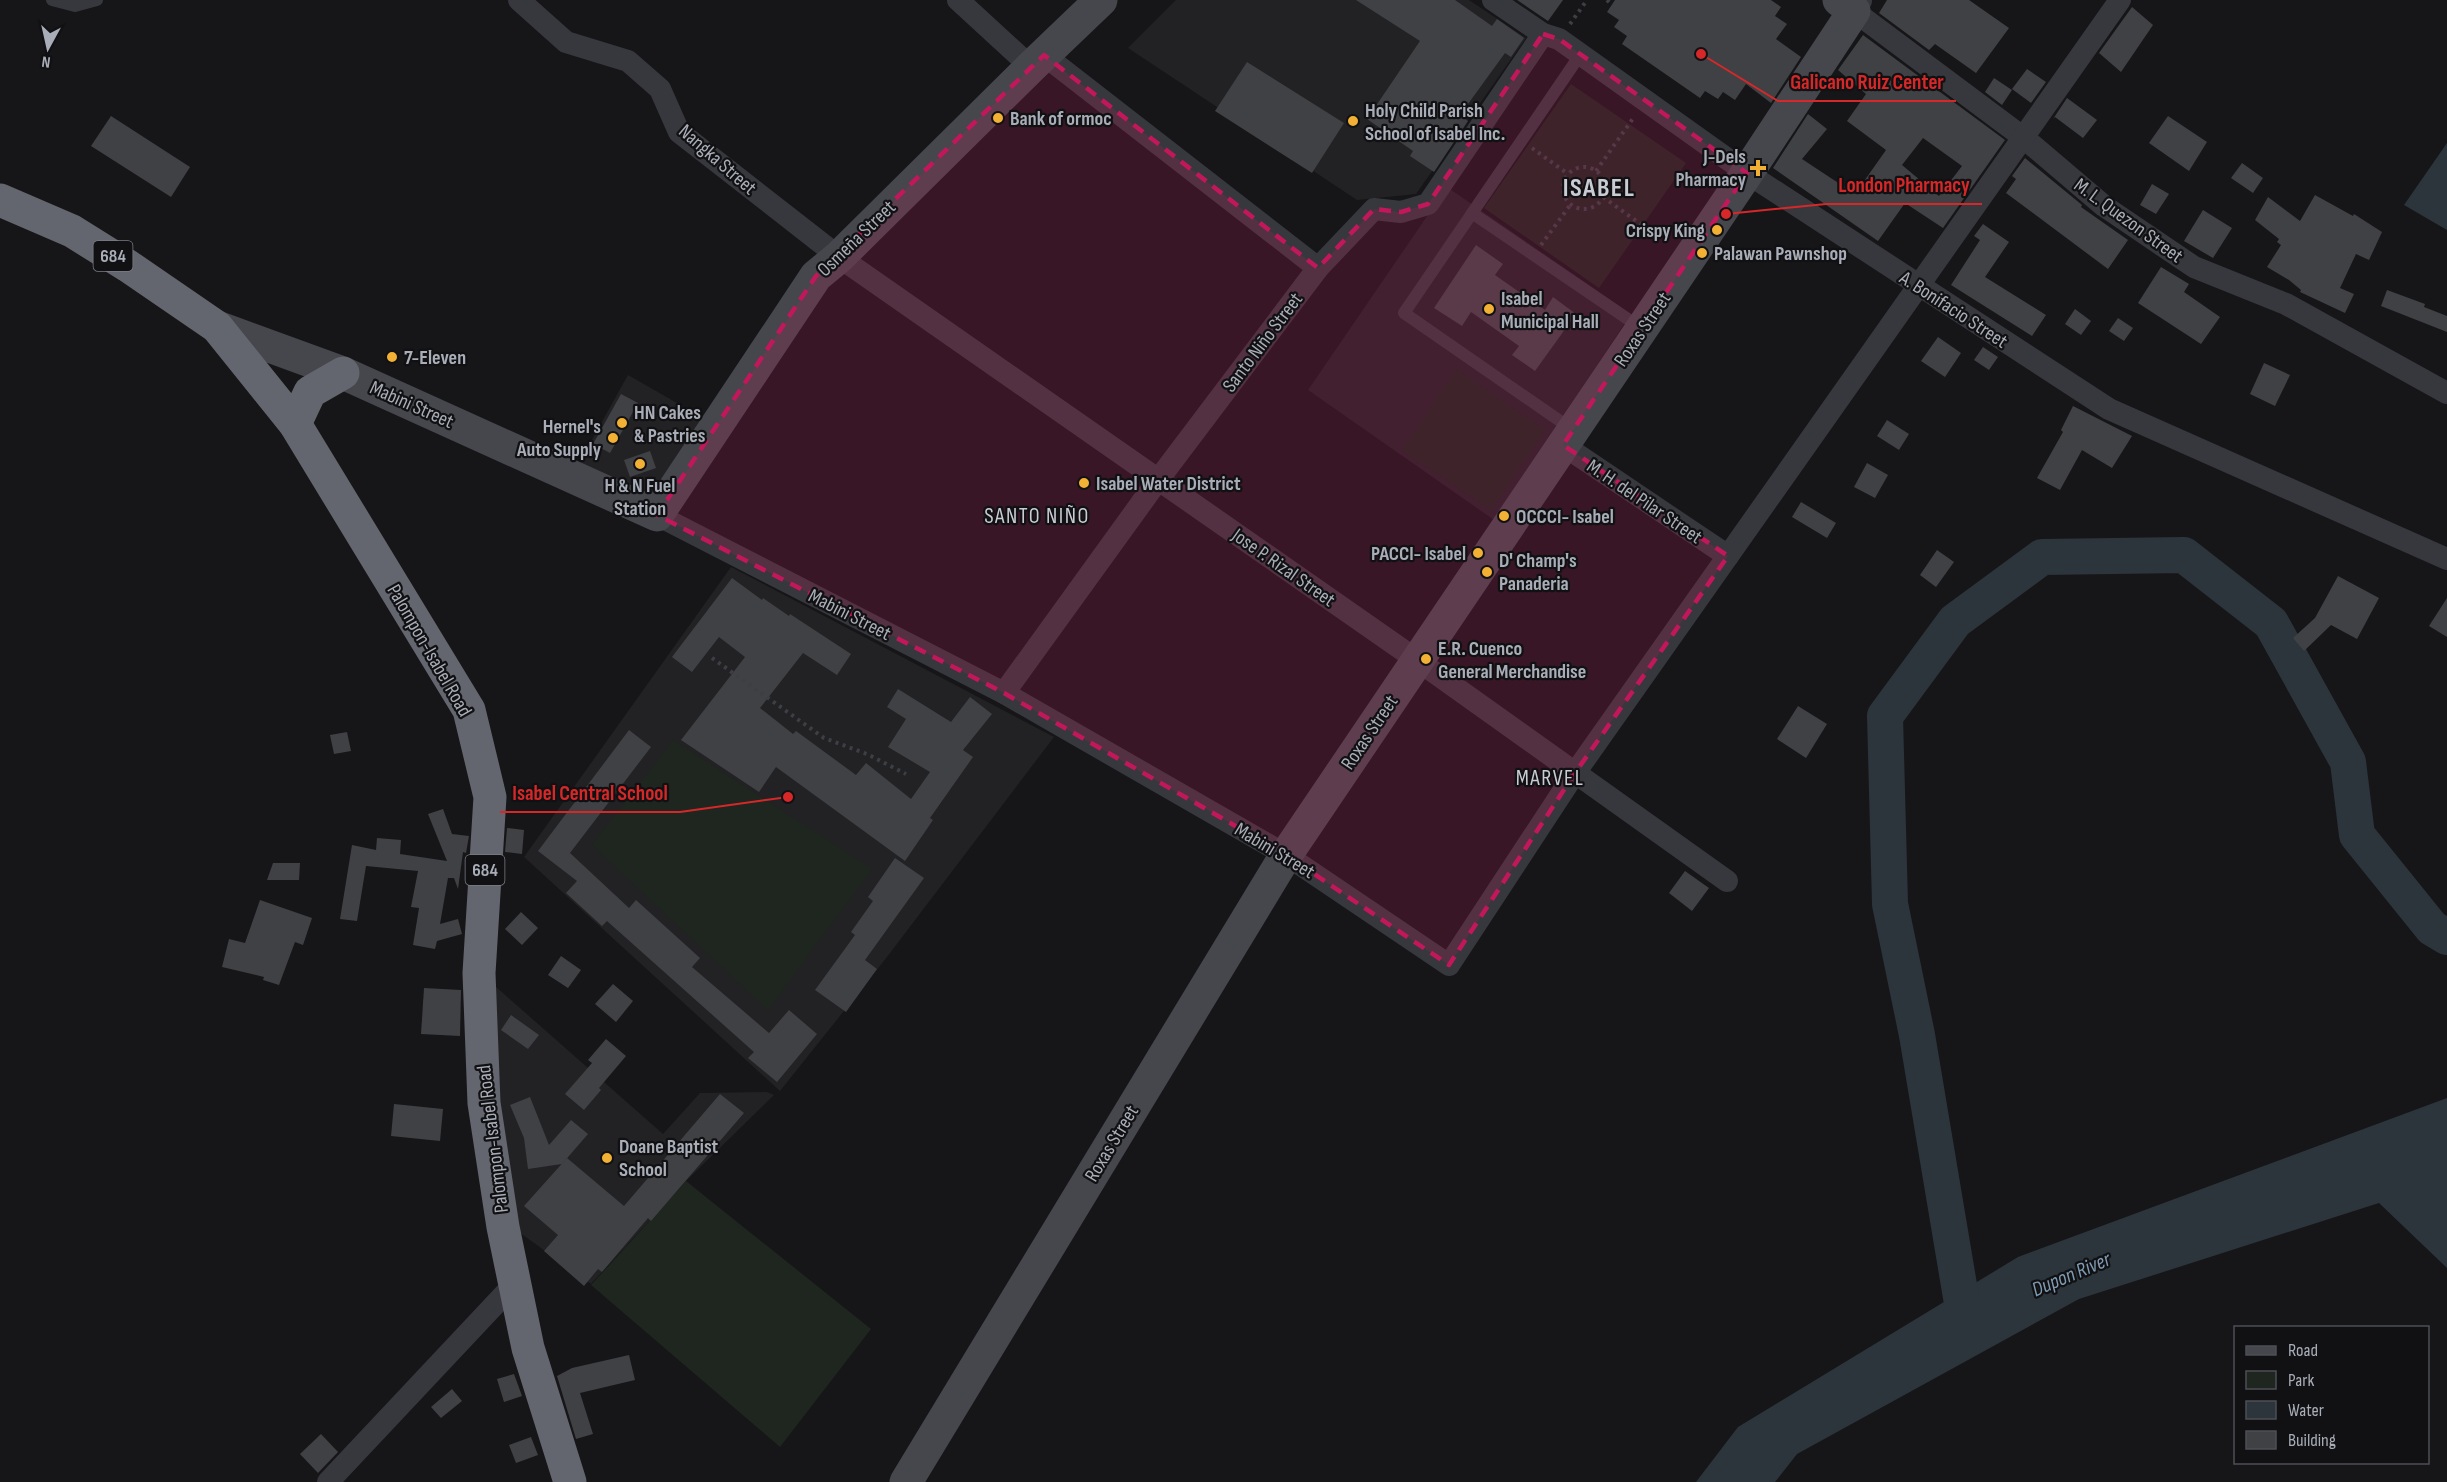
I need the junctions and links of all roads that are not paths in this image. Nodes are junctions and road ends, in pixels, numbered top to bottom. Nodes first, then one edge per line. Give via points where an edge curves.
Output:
1 (52, 0) edge
2 (96, 0) edge
3 (519, 0) edge
4 (957, 0) edge
5 (1101, 0) edge
6 (1493, 0) edge
7 (2120, 0) edge
8 (1851, 4) edge
9 (1551, 37) junction
10 (1580, 56) junction
11 (1037, 61) junction
12 (2024, 138) junction
13 (1747, 173) junction
14 (0, 200) edge
15 (1472, 213) junction
16 (839, 257) junction
17 (1318, 268) junction
18 (1918, 286) junction
19 (217, 327) junction
20 (1642, 328) junction
21 (343, 372) junction
22 (2447, 393) edge
23 (295, 424) junction
24 (1568, 437) junction
25 (1158, 480) junction
26 (657, 515) junction
27 (1728, 556) junction
28 (2447, 559) edge
29 (1418, 660) junction
30 (1004, 693) junction
31 (1575, 773) junction
32 (1286, 855) junction
33 (1727, 881) dead end
34 (516, 1282) junction
35 (328, 1482) edge
36 (570, 1482) edge
37 (906, 1482) edge

1 - 2 lane via 75,6
3 - 16 street, Nangka Street via 566,42 628,61 660,88 679,132
4 - 11 street
5 - 11 street, Osmeña Street
6 - 9 street, A. Bonifacio Street
7 - 12 street
8 - 12 street, M. L. Quezon Street
8 - 13 street, Roxas Street
9 - 10 street, A. Bonifacio Street
9 - 17 street, Santo Niño Street via 1428,204 1401,212 1374,209
10 - 13 street, A. Bonifacio Street
10 - 15 lane
11 - 16 street, Osmeña Street
11 - 17 street
12 - 18 street
12 - 22 street, M. L. Quezon Street via 2104,206 2194,267 2286,304
13 - 18 street, A. Bonifacio Street
13 - 20 street, Roxas Street
14 - 19 highway, Palompon-Isabel Road / 684 via 72,231
15 - 20 lane
15 - 24 lane via 1404,313
16 - 25 street, Jose P. Rizal Street
16 - 26 street, Osmeña Street via 816,276
17 - 25 street, Santo Niño Street
18 - 27 street
18 - 28 street, A. Bonifacio Street via 2109,409
19 - 21 street, Mabini Street
19 - 23 highway, Palompon-Isabel Road / 684
20 - 24 street, Roxas Street
21 - 23 highway via 310,392
21 - 26 street, Mabini Street
23 - 34 highway, Palompon-Isabel Road / 684 via 469,710 490,797 479,973 484,1103 503,1227
24 - 27 street, M. H. del Pilar Street
24 - 29 street, Roxas Street
25 - 29 street, Jose P. Rizal Street
25 - 30 street, Santo Niño Street
26 - 30 street, Mabini Street
27 - 31 street
29 - 31 street, Jose P. Rizal Street
29 - 32 street, Roxas Street
30 - 32 street, Mabini Street
31 - 32 street, Mabini Street via 1449,965
31 - 33 street, Jose P. Rizal Street
32 - 37 street, Roxas Street
34 - 35 street
34 - 36 highway, Palompon-Isabel Road / 684 via 528,1348

